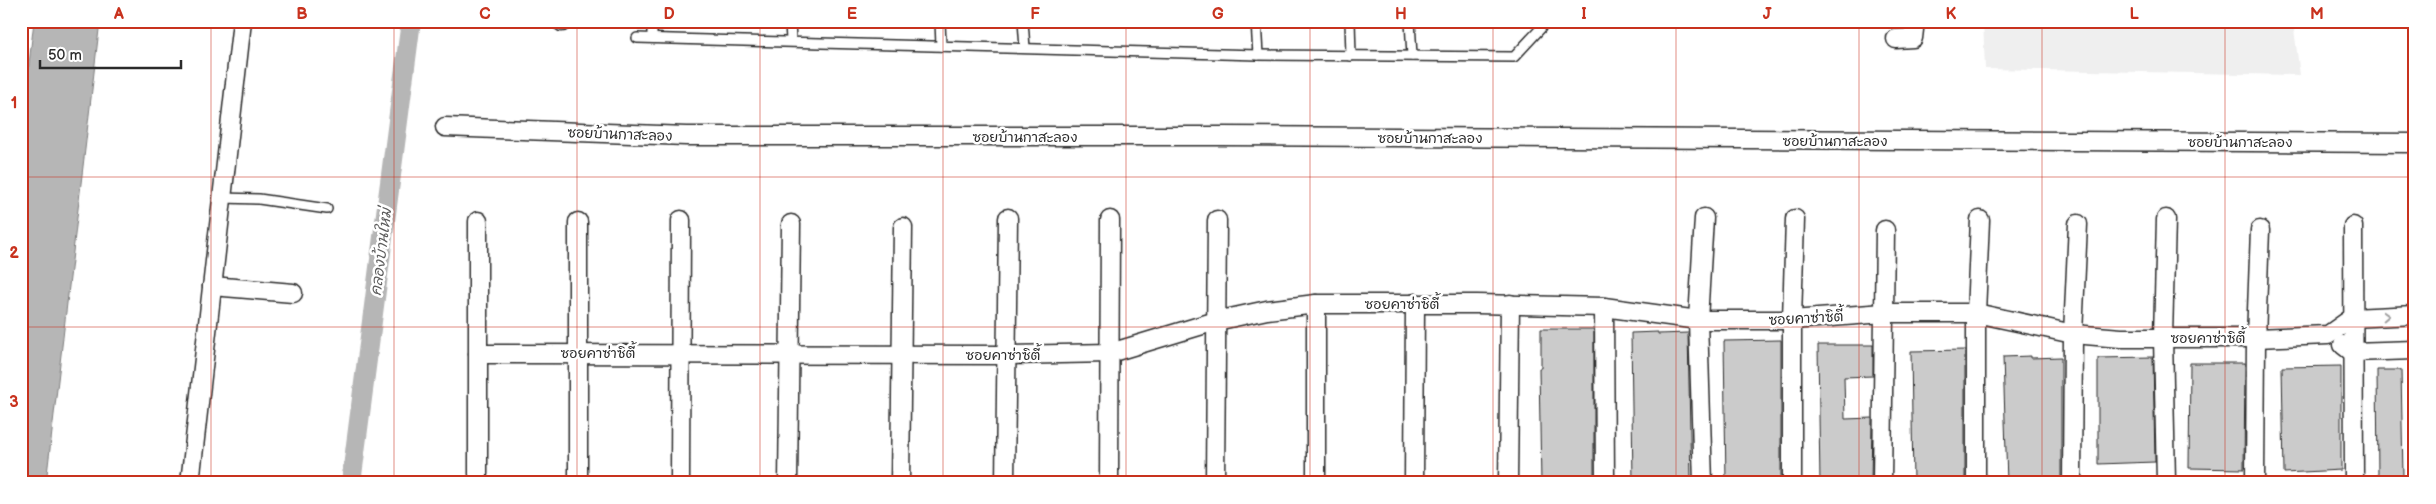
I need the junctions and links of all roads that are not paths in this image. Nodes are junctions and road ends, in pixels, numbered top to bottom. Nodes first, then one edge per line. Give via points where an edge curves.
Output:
1 (242, 21) edge
2 (652, 21) edge
3 (790, 21) edge
4 (940, 21) edge
5 (1023, 21) edge
6 (1256, 21) edge
7 (1350, 21) edge
8 (1410, 21) edge
9 (1541, 21) edge
10 (1915, 21) edge
11 (637, 38) dead end
12 (652, 38) junction
13 (1896, 39) dead end
14 (791, 41) junction
15 (941, 46) junction
16 (1025, 48) junction
17 (1258, 55) junction
18 (1351, 56) junction
19 (1412, 56) junction
20 (445, 127) dead end
21 (2415, 143) edge
22 (222, 198) junction
23 (327, 209) dead end
24 (1008, 218) dead end
25 (1704, 218) dead end
26 (1795, 219) dead end
27 (2166, 219) dead end
28 (681, 220) dead end
29 (1110, 220) dead end
30 (1217, 220) dead end
31 (1980, 220) dead end
32 (478, 221) dead end
33 (578, 222) dead end
34 (791, 224) dead end
35 (2078, 224) dead end
36 (2353, 226) dead end
37 (903, 227) dead end
38 (1885, 230) dead end
39 (2260, 230) dead end
40 (212, 286) junction
41 (293, 293) dead end
42 (1415, 303) junction
43 (1316, 304) junction
44 (1510, 304) junction
45 (1604, 307) junction
46 (1884, 313) junction
47 (1976, 313) junction
48 (2415, 315) edge
49 (2352, 318) junction
50 (1216, 320) junction
51 (1698, 320) junction
52 (1792, 320) junction
53 (2073, 334) junction
54 (2328, 335) junction
55 (2163, 338) junction
56 (2256, 338) junction
57 (2415, 350) edge
58 (2352, 352) junction
59 (578, 353) junction
60 (680, 353) junction
61 (1110, 353) junction
62 (478, 354) junction
63 (789, 354) junction
64 (900, 354) junction
65 (1007, 355) junction
66 (478, 474) dead end
67 (2255, 480) dead end
68 (2166, 482) edge
69 (190, 483) edge
70 (578, 483) edge
71 (680, 483) edge
72 (788, 483) edge
73 (900, 483) edge
74 (1006, 483) edge
75 (1109, 483) edge
76 (1215, 483) edge
77 (1316, 483) edge
78 (1414, 483) edge
79 (1508, 483) edge
80 (1605, 483) edge
81 (1703, 483) edge
82 (1792, 483) edge
83 (1882, 483) edge
84 (1976, 483) edge
85 (2072, 483) edge
86 (2354, 483) edge

1 - 22 street
2 - 12 lane
3 - 14 lane
4 - 15 lane
5 - 16 lane
6 - 17 lane
7 - 18 lane
8 - 19 lane
9 - 19 lane via 1541,28 1514,57
10 - 13 street via 1913,38
11 - 12 lane
12 - 14 lane
14 - 15 lane
15 - 16 lane
16 - 17 lane
17 - 18 lane
18 - 19 lane
20 - 21 street, ซอยบ้านกาสะลอง via 696,136
22 - 23 lane via 259,199
22 - 40 street
24 - 65 street
25 - 51 street
26 - 52 street
27 - 55 street
28 - 60 street
29 - 61 street
30 - 50 street
31 - 47 street
32 - 62 street
33 - 59 street
34 - 63 street
35 - 53 street
36 - 49 street
37 - 64 street
38 - 46 street
39 - 56 street
40 - 41 street
40 - 69 street
42 - 43 street, ซอยคาซ่าซิตี้
42 - 44 street, ซอยคาซ่าซิตี้
42 - 78 street
43 - 50 street, ซอยคาซ่าซิตี้
43 - 77 street
44 - 45 street, ซอยคาซ่าซิตี้
44 - 79 street
45 - 51 street, ซอยคาซ่าซิตี้
45 - 80 street
46 - 47 street, ซอยคาซ่าซิตี้
46 - 52 street, ซอยคาซ่าซิตี้
46 - 83 street
47 - 53 street, ซอยคาซ่าซิตี้
47 - 84 street
49 -> 48 street
49 - 54 street
49 - 58 street
50 - 61 street, ซอยคาซ่าซิตี้
50 - 76 street
51 - 52 street, ซอยคาซ่าซิตี้
51 - 81 street
52 - 82 street
53 - 55 street, ซอยคาซ่าซิตี้
53 - 85 street
54 - 56 street, ซอยคาซ่าซิตี้
54 - 58 street
55 - 56 street, ซอยคาซ่าซิตี้
55 - 68 street
56 - 67 street
57 - 58 street
58 - 86 street
59 - 60 street, ซอยคาซ่าซิตี้
59 - 62 street, ซอยคาซ่าซิตี้
59 - 70 street
60 - 63 street, ซอยคาซ่าซิตี้
60 - 71 street
61 - 65 street, ซอยคาซ่าซิตี้
61 - 75 street
62 - 66 street
63 - 64 street, ซอยคาซ่าซิตี้
63 - 72 street
64 - 65 street, ซอยคาซ่าซิตี้
64 - 73 street
65 - 74 street

